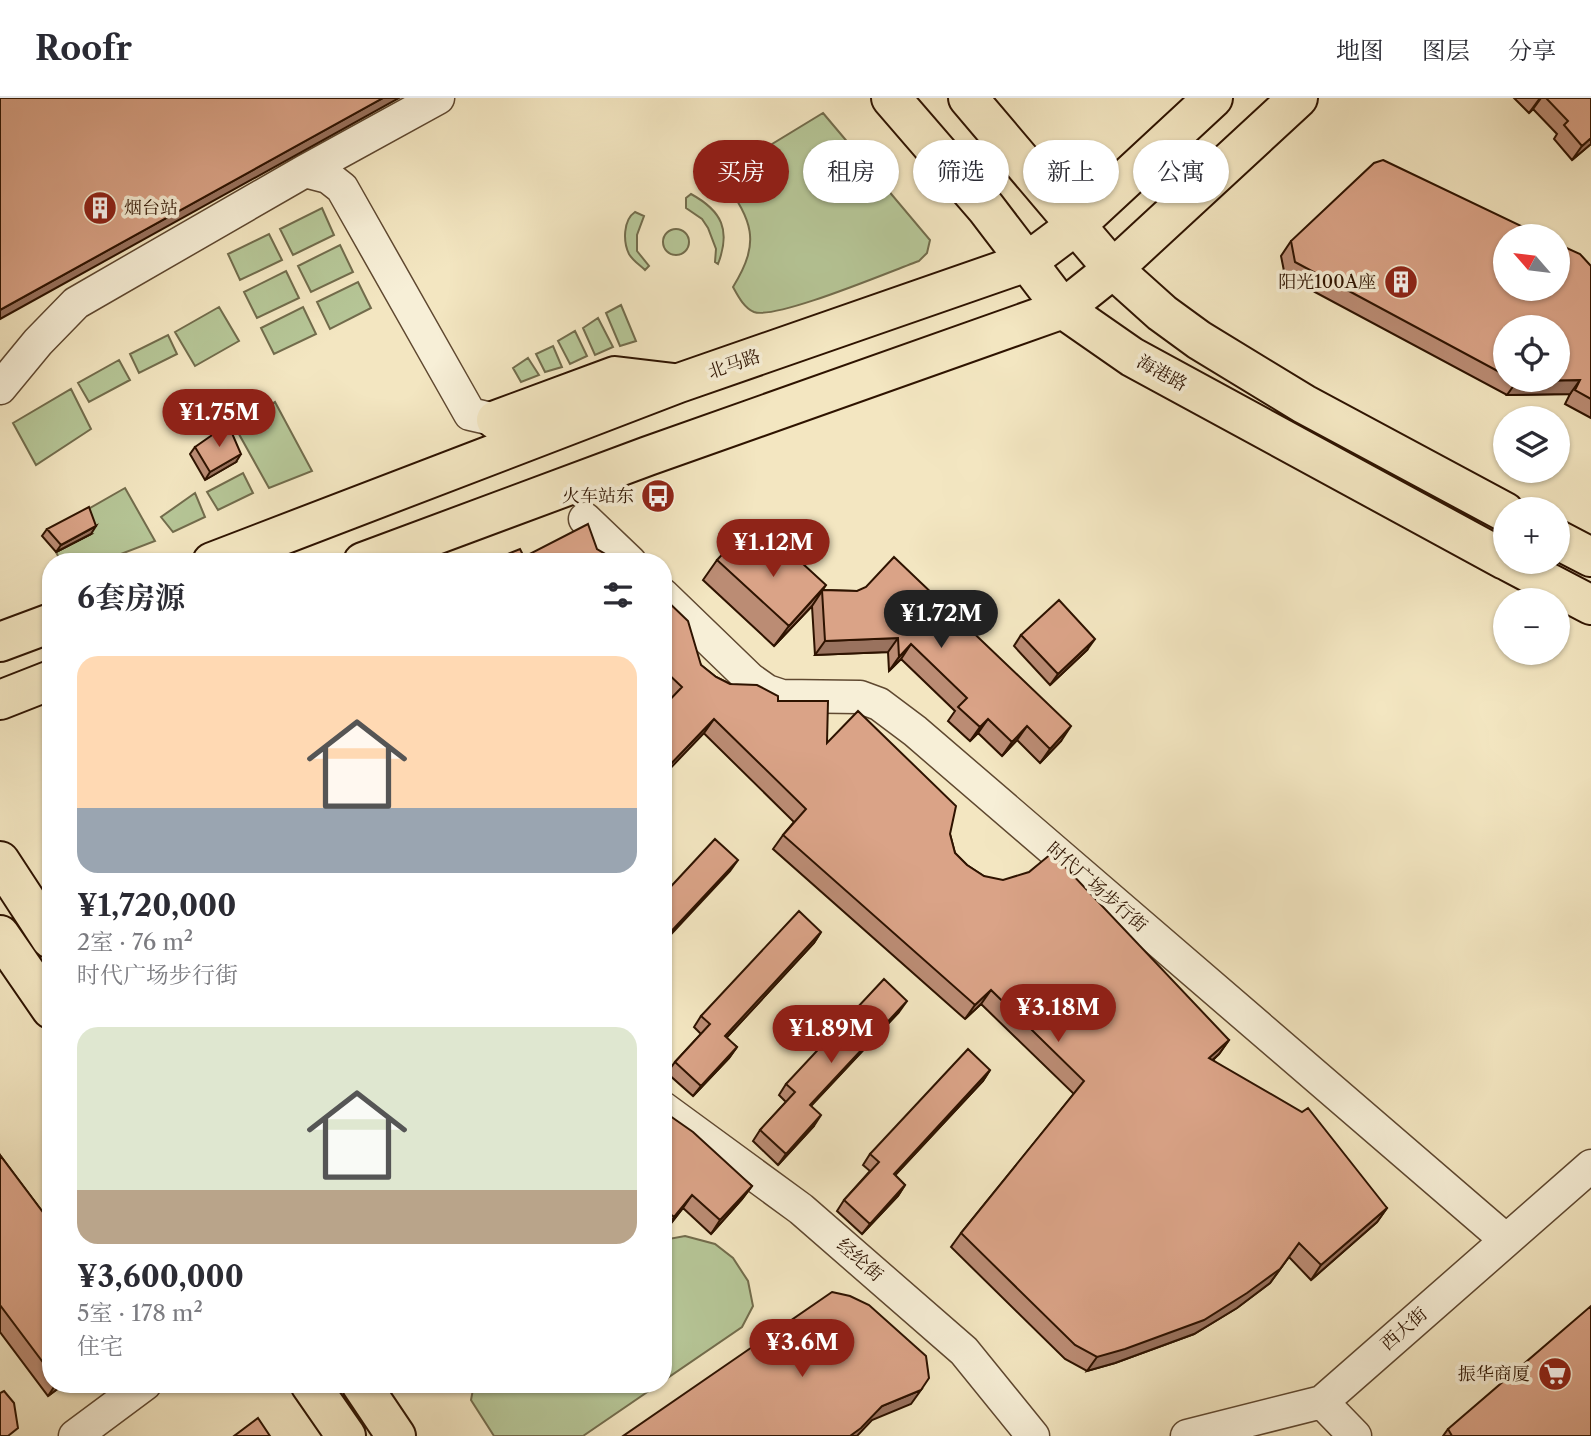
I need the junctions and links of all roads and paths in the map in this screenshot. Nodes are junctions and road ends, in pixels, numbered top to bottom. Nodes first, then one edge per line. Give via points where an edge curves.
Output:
1 (438, 98) edge
2 (891, 98) edge
3 (968, 98) edge
4 (1213, 98) edge
5 (1298, 98) edge
6 (315, 166) junction
7 (1075, 226) junction
8 (1027, 262) junction
9 (1113, 269) junction
10 (1063, 309) junction
11 (679, 383) junction
12 (0, 388) edge
13 (496, 420) joint
14 (1493, 506) edge
15 (585, 519) dead end
16 (1570, 547) edge
17 (235, 553) edge
18 (387, 553) edge
19 (620, 553) edge
20 (1493, 553) edge
21 (1591, 558) edge
22 (1531, 574) edge
23 (672, 604) edge
24 (1591, 606) edge
25 (42, 626) edge
26 (0, 642) edge
27 (42, 684) edge
28 (0, 700) edge
29 (0, 861) edge
30 (42, 925) edge
31 (0, 935) edge
32 (42, 996) edge
33 (672, 1115) edge
34 (1591, 1166) edge
35 (1507, 1240) junction
36 (133, 1393) edge
37 (316, 1393) edge
38 (366, 1393) edge
39 (1321, 1402) junction
40 (75, 1436) edge
41 (346, 1436) edge
42 (396, 1436) edge
43 (1033, 1436) edge
44 (1187, 1436) edge
45 (1355, 1436) edge

1 - 6 street
2 - 8 main road, 海港路
3 - 7 main road
4 - 7 main road, 北马路
5 - 9 main road
6 - 12 street via 76,303
6 - 13 street via 339,167 355,181
7 - 8 main road, 北马路
7 - 9 main road
8 - 10 main road, 海港路
8 - 11 main road, 北马路
9 - 10 main road
9 - 14 main road via 1199,340 1337,423
10 - 18 main road
10 - 20 main road, 海港路 via 1132,357
11 - 13 main road via 615,376
11 - 17 main road, 北马路
15 - 19 street
16 - 21 main road
22 - 24 main road, 海港路
23 - 35 street, 时代广场步行街 via 766,691 782,696 860,697 878,704 915,731
25 - 26 main road
27 - 28 main road
29 - 30 main road
31 - 32 main road
33 - 43 street, 经纶街 via 802,1209 964,1351
34 - 35 street, 西大街
35 - 39 street, 西大街
36 - 40 street
37 - 41 main road
38 - 42 main road
39 - 44 street, 西大街
39 - 45 street

